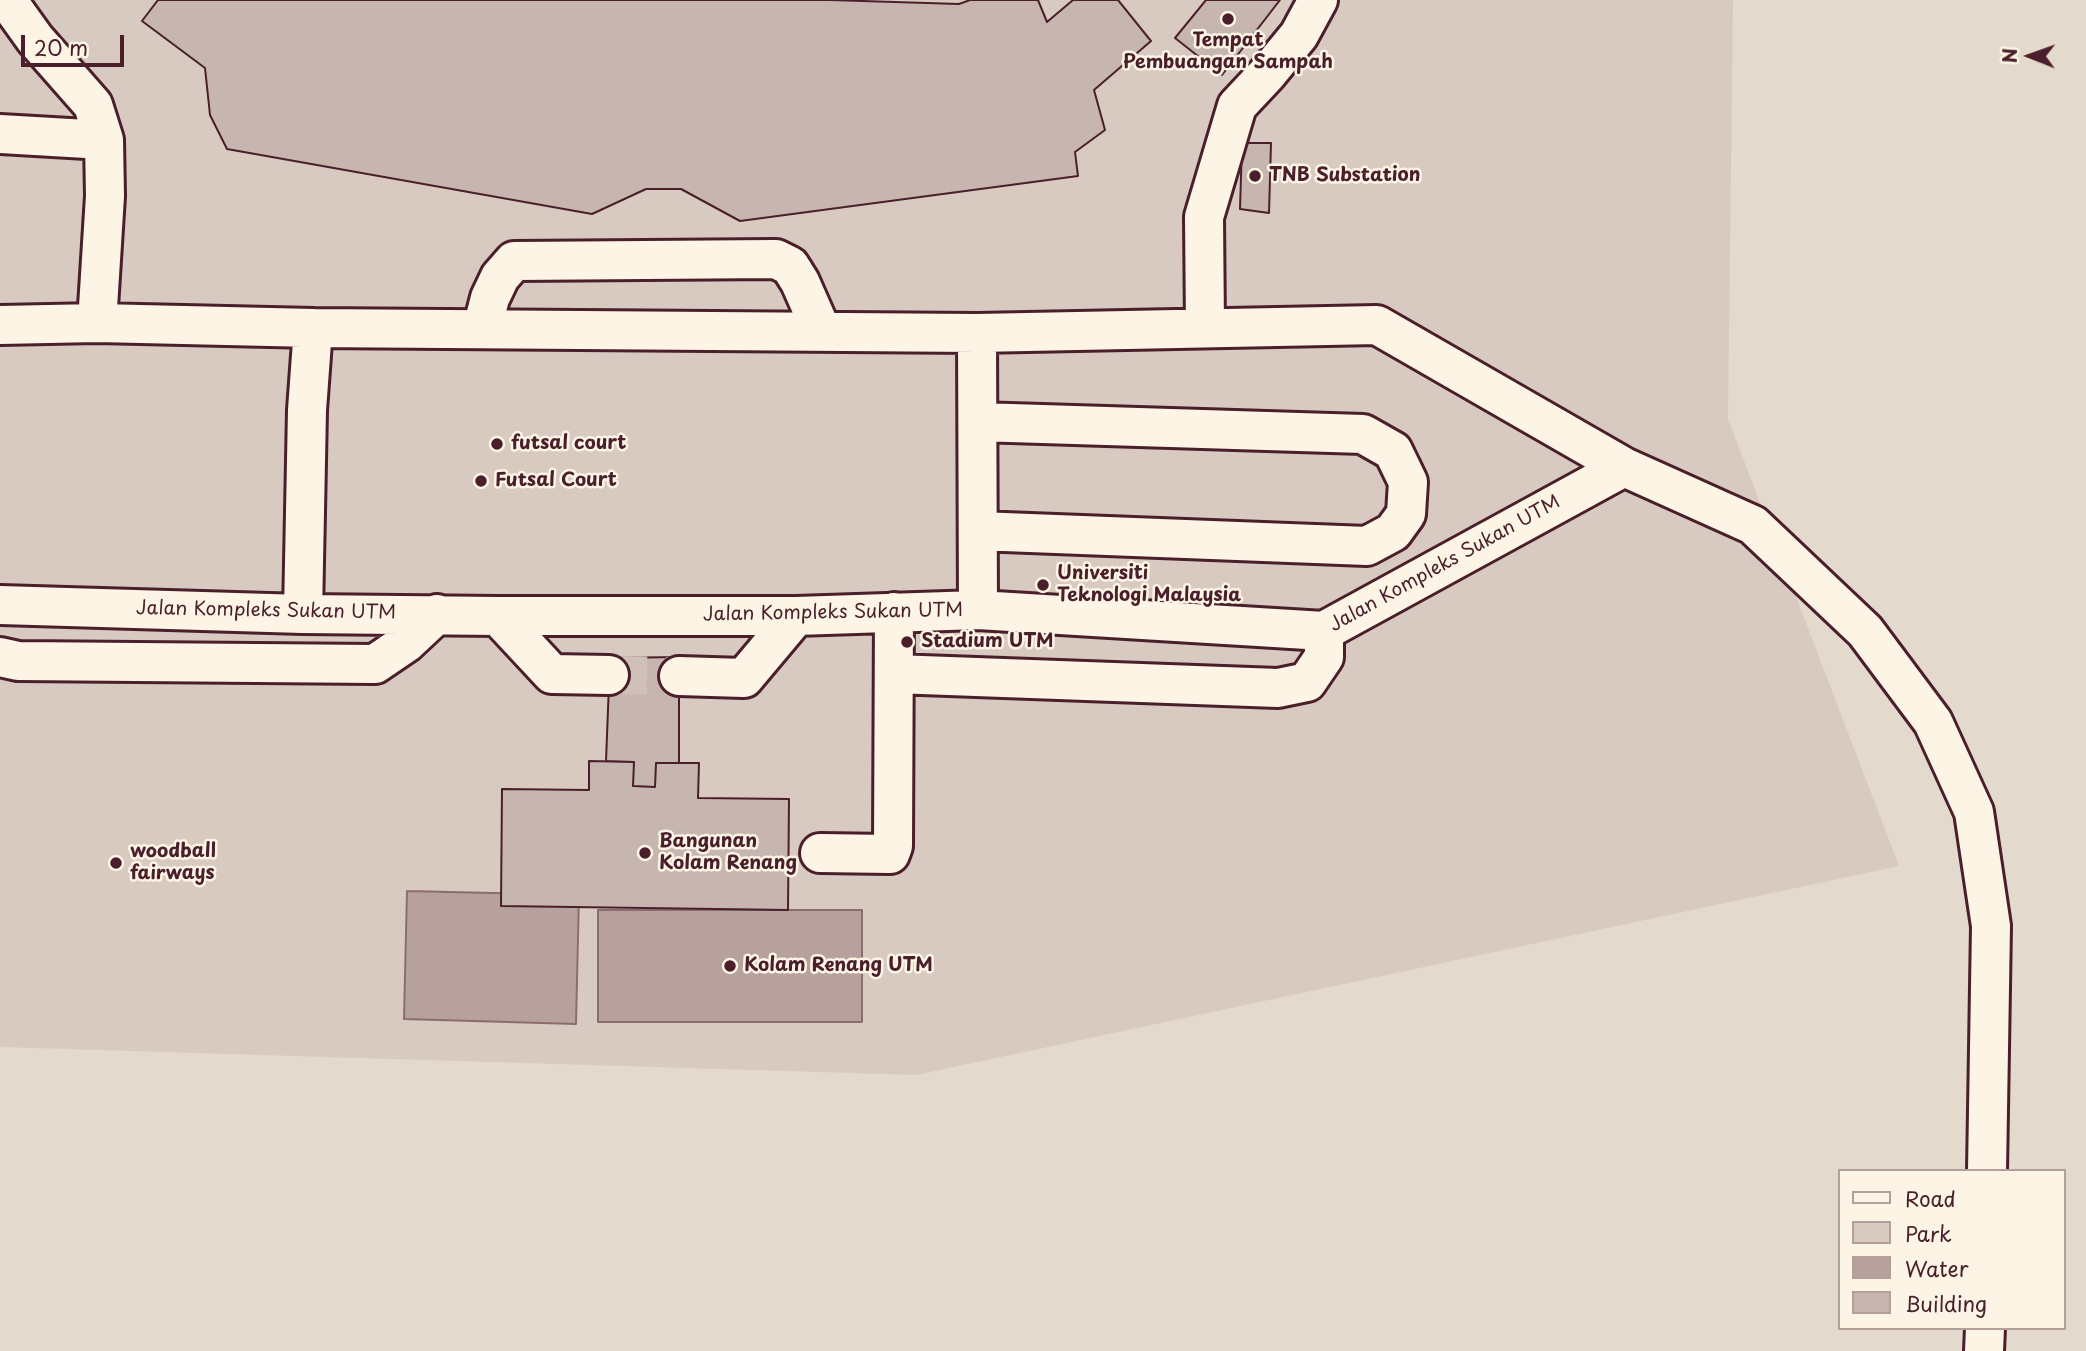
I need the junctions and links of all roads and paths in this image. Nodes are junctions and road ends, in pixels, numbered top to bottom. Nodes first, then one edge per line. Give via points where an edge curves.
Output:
1 (8, 0) edge
2 (1318, 0) edge
3 (0, 134) edge
4 (103, 140) junction
5 (97, 323) junction
6 (15, 325) edge
7 (1205, 327) junction
8 (313, 328) junction
9 (482, 328) junction
10 (822, 332) junction
11 (977, 332) junction
12 (978, 422) junction
13 (1624, 467) junction
14 (978, 531) junction
15 (0, 605) edge
16 (978, 610) junction
17 (894, 612) junction
18 (303, 614) junction
19 (437, 614) junction
20 (498, 615) junction
21 (796, 616) junction
22 (1324, 631) junction
23 (0, 657) edge
24 (894, 674) junction
25 (609, 675) tunnel mouth
26 (679, 676) tunnel mouth
27 (820, 853) dead end
28 (1987, 1169) edge
29 (1985, 1330) edge
30 (1984, 1351) edge

1 - 4 street via 93,105
2 - 7 street via 1298,35 1237,106 1204,217
3 - 4 street
4 - 5 street via 105,196
5 - 6 street
5 - 8 street
7 - 11 street
7 - 13 street via 1377,325
8 - 9 street
8 - 18 street
9 - 10 street
9 - 10 street via 490,298 513,261 776,259 790,267 800,282
10 - 11 street
11 - 12 street
12 - 14 street
12 - 14 street via 1363,434 1394,451 1408,482 1406,514 1393,532 1367,546
13 - 22 street, Jalan Kompleks Sukan UTM
13 - 28 street via 1753,526 1866,631 1933,722 1973,811 1992,926
14 - 16 street
15 - 18 street, Jalan Kompleks Sukan UTM
16 - 17 street, Jalan Kompleks Sukan UTM
16 - 22 street, Jalan Kompleks Sukan UTM
17 - 21 street, Jalan Kompleks Sukan UTM
17 - 24 street
18 - 19 street, Jalan Kompleks Sukan UTM
19 - 20 street, Jalan Kompleks Sukan UTM
19 - 23 street via 375,664 18,661
20 - 21 street, Jalan Kompleks Sukan UTM
20 - 25 street via 552,674
21 - 26 street via 744,678
22 - 24 street via 1324,657 1307,682 1278,688
24 - 27 street via 890,854
29 - 30 street

